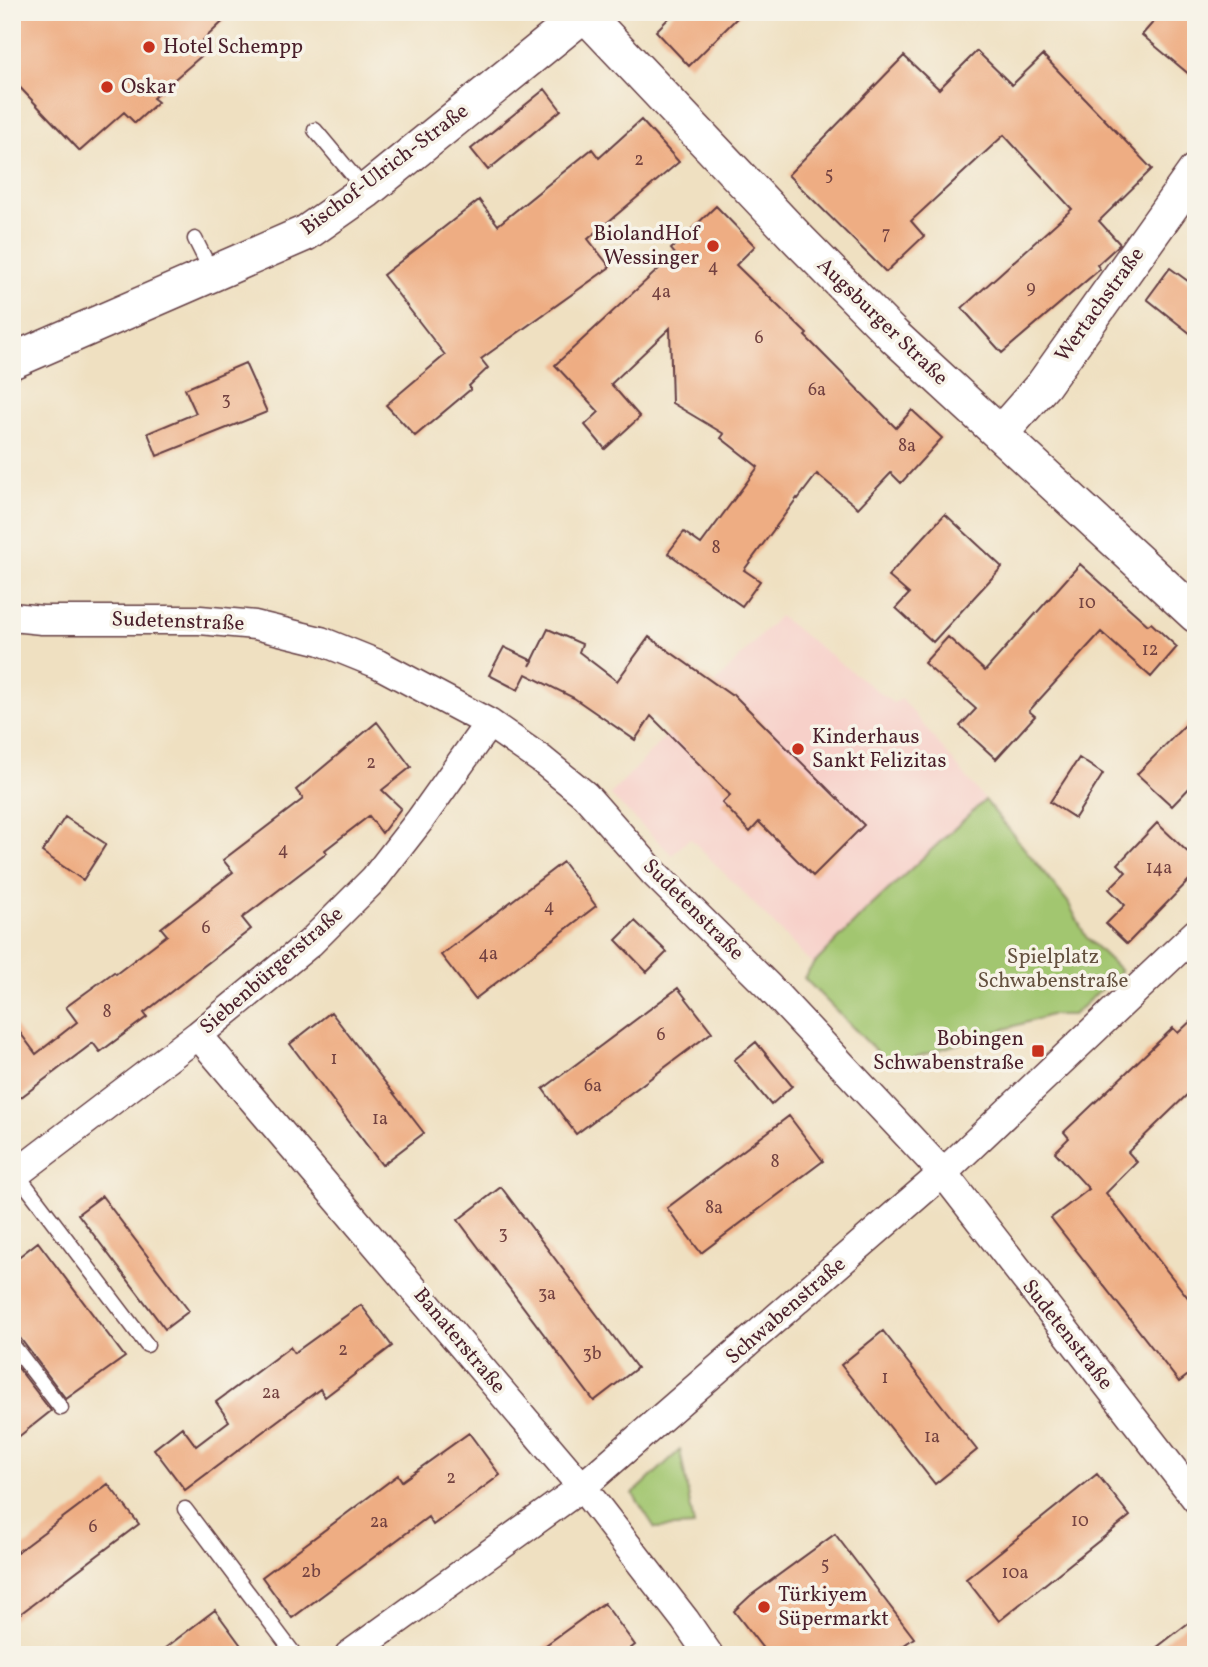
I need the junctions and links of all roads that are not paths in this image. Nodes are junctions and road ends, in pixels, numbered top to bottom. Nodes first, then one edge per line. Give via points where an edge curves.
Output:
1 (584, 13) edge
2 (315, 130) dead end
3 (1196, 171) edge
4 (366, 191) junction
5 (195, 239) dead end
6 (213, 275) junction
7 (12, 361) edge
8 (1000, 434) junction
9 (1196, 615) edge
10 (12, 617) edge
11 (489, 723) junction
12 (1196, 933) edge
13 (198, 1035) junction
14 (943, 1173) junction
15 (15, 1176) edge
16 (12, 1344) edge
17 (147, 1345) dead end
18 (61, 1408) dead end
19 (582, 1487) junction
20 (1196, 1499) edge
21 (183, 1510) dead end
22 (295, 1655) edge
23 (349, 1655) edge
24 (709, 1655) edge

1 - 4 street, Bischof-Ulrich-Straße
1 - 8 street, Augsburger Straße via 841,284
2 - 4 lane
3 - 8 street, Wertachstraße via 1044,384
4 - 6 street, Bischof-Ulrich-Straße via 306,233
5 - 6 lane
6 - 7 street, Bischof-Ulrich-Straße
8 - 9 street, Augsburger Straße
10 - 11 street, Sudetenstraße via 255,625 320,641 378,664
11 - 13 street, Siebenbürgerstraße via 374,879 310,943
11 - 14 street, Sudetenstraße via 585,795 653,872 769,987
12 - 14 street, Schwabenstraße
13 - 15 street, Siebenbürgerstraße
13 - 19 street, Banaterstraße
14 - 19 street, Schwabenstraße
14 - 20 street, Sudetenstraße
15 - 17 lane
16 - 18 lane
19 - 23 street, Schwabenstraße
19 - 24 street, Banaterstraße
21 - 22 lane

